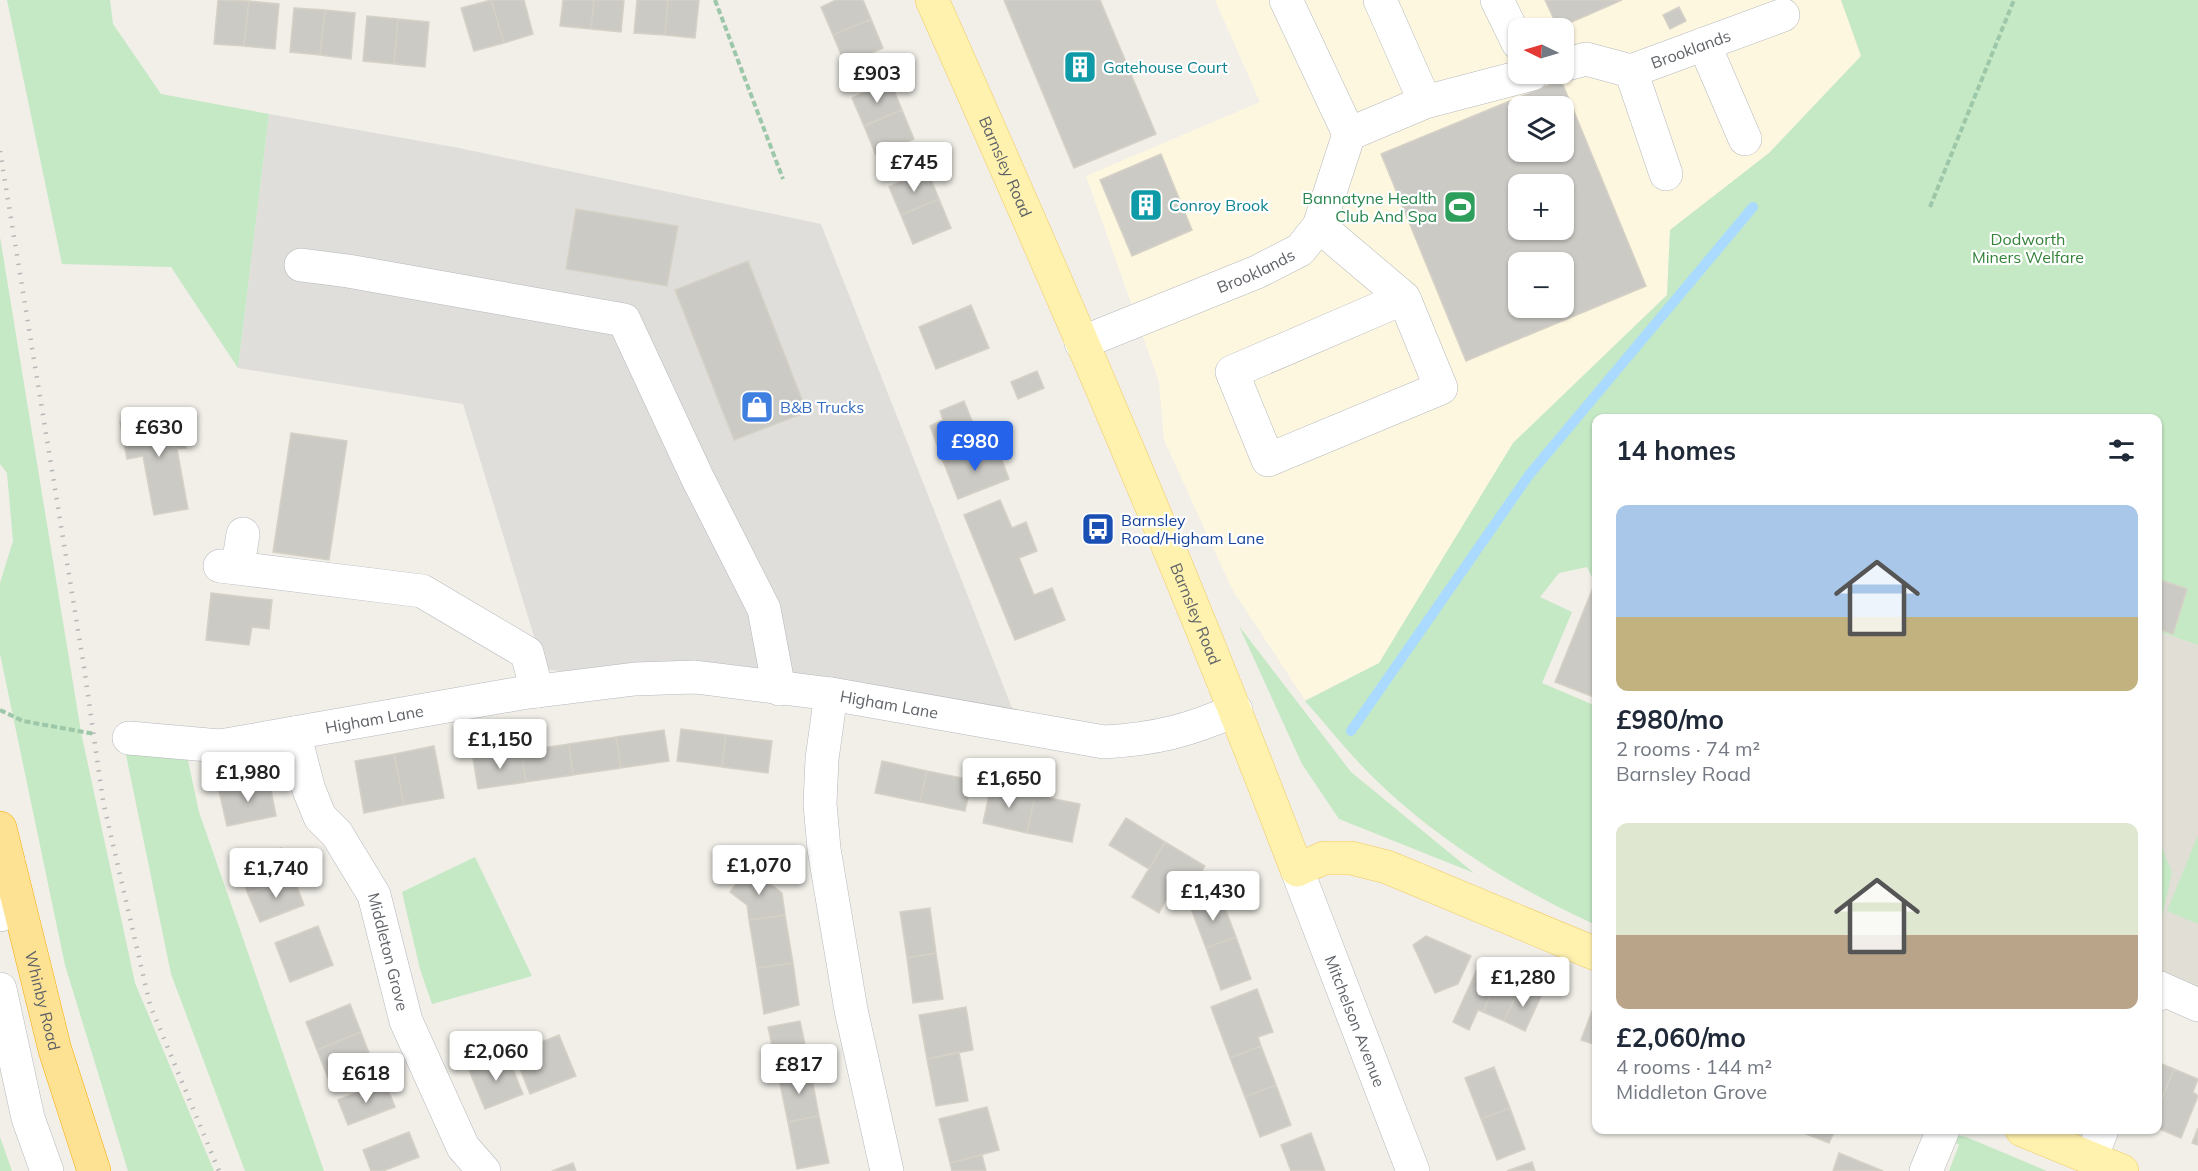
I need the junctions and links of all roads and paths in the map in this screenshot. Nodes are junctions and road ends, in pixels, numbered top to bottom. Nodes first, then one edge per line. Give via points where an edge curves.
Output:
1 (715, 0) edge
2 (932, 0) edge
3 (1286, 0) edge
4 (1380, 0) edge
5 (1497, 0) edge
6 (2014, 0) edge
7 (1783, 15) dead end
8 (1508, 23) edge
9 (1704, 44) junction
10 (1574, 62) edge
11 (1631, 71) junction
12 (1508, 80) edge
13 (1425, 102) junction
14 (1348, 134) junction
15 (1745, 139) dead end
16 (1666, 174) dead end
17 (783, 179) dead end
18 (1930, 207) dead end
19 (1319, 226) junction
20 (301, 265) dead end
21 (1404, 298) junction
22 (1081, 343) junction
23 (243, 534) dead end
24 (779, 689) junction
25 (537, 691) junction
26 (831, 694) junction
27 (0, 710) edge
28 (1236, 711) junction
29 (294, 733) junction
30 (129, 738) joint
31 (0, 828) edge
32 (8, 861) junction
33 (1297, 870) junction
34 (0, 915) edge
35 (1592, 952) edge
36 (0, 989) edge
37 (2162, 989) edge
38 (2198, 1005) edge
39 (1941, 1134) edge
40 (2033, 1134) edge
41 (2084, 1153) edge
42 (47, 1171) edge
43 (94, 1171) edge
44 (484, 1171) edge
45 (887, 1171) edge
46 (1413, 1171) edge
47 (1926, 1171) edge
48 (2122, 1171) edge

1 - 17 path
2 - 22 main road, Barnsley Road
3 - 14 street
4 - 13 street
5 - 8 street
6 - 18 path
7 - 9 street, Brooklands
9 - 11 street, Brooklands
9 - 15 street
10 - 11 street, Brooklands via 1586,58
11 - 16 street
12 - 13 street
13 - 14 street
14 - 19 street, Brooklands
19 - 21 street
19 - 22 street, Brooklands via 1300,250 1257,272
20 - 24 street via 624,320 764,609
21 - 21 street via 1441,388 1268,459 1232,372
22 - 28 main road, Barnsley Road
23 - 25 street via 229,566 422,591 526,653
24 - 25 street, Higham Lane via 695,677 635,679
24 - 26 street, Higham Lane
25 - 29 street, Higham Lane
26 - 28 street, Higham Lane via 1104,742 1148,740
26 - 45 street via 820,793 824,849 851,1010
27 - 30 path via 23,721
28 - 33 main road, Barnsley Road
29 - 30 street, Higham Lane via 220,746
29 - 44 street, Middleton Grove via 320,817 337,834 374,895 406,1021 463,1147
31 - 32 highway, Whinby Road
32 - 34 street
32 - 43 highway, Whinby Road via 55,1050
33 - 35 main road via 1324,858 1351,858 1387,867
33 - 46 street, Mitchelson Avenue
36 - 42 street via 28,1118
37 - 38 street
39 - 47 street
40 - 41 main road
41 - 48 main road

